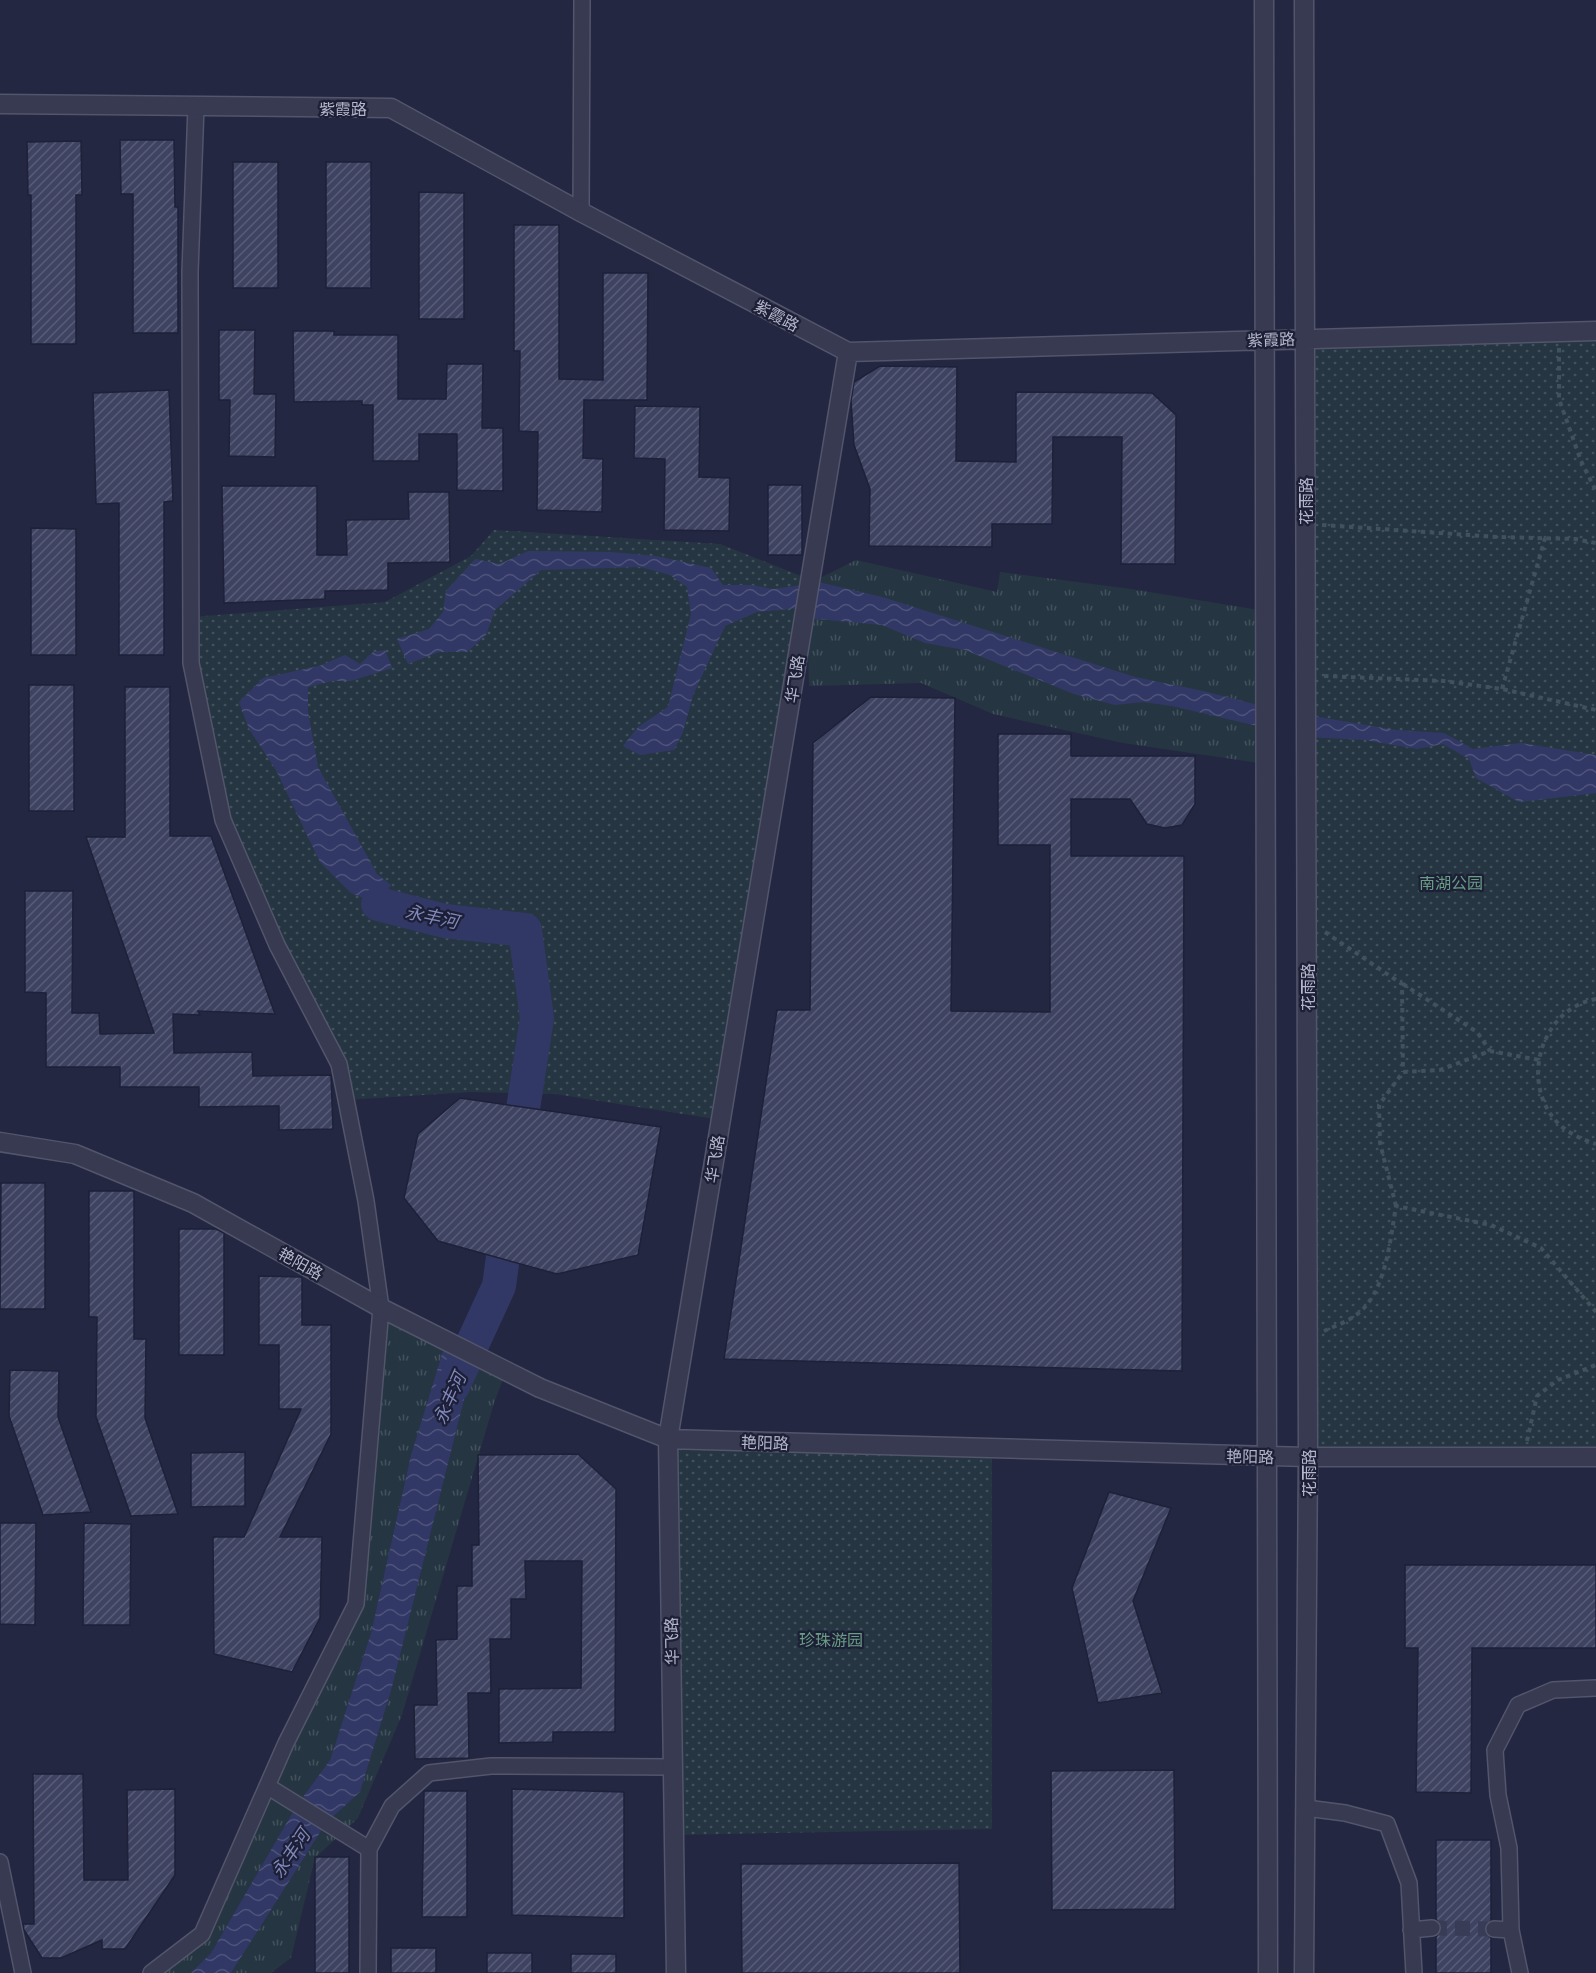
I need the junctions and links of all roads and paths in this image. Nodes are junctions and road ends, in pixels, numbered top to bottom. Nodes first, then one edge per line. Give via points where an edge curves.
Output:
1 (582, 0) edge
2 (1264, 0) edge
3 (1304, 0) edge
4 (0, 104) edge
5 (196, 106) junction
6 (581, 212) junction
7 (1596, 331) edge
8 (1559, 332) junction
9 (1305, 338) junction
10 (1265, 339) junction
11 (848, 352) junction
12 (1596, 491) edge
13 (1305, 524) junction
14 (1545, 538) junction
15 (1596, 543) edge
16 (1306, 675) junction
17 (1502, 689) junction
18 (1596, 710) edge
19 (1306, 920) junction
20 (1402, 984) junction
21 (1596, 999) edge
22 (1490, 1051) junction
23 (1539, 1060) junction
24 (1402, 1072) junction
25 (0, 1142) edge
26 (1596, 1144) edge
27 (1396, 1206) junction
28 (381, 1308) junction
29 (1596, 1312) edge
30 (1308, 1339) junction
31 (1596, 1365) edge
32 (668, 1439) junction
33 (1267, 1456) junction
34 (1523, 1456) junction
35 (1308, 1457) junction
36 (1596, 1457) edge
37 (1596, 1688) edge
38 (673, 1767) junction
39 (267, 1786) junction
40 (1306, 1808) junction
41 (369, 1850) junction
42 (0, 1862) edge
43 (1432, 1928) tunnel mouth
44 (1494, 1929) tunnel mouth
45 (1411, 1930) junction
46 (1511, 1930) junction
47 (23, 1973) edge
48 (151, 1973) edge
49 (368, 1973) edge
50 (676, 1973) edge
51 (1268, 1973) edge
52 (1304, 1973) edge
53 (1413, 1973) edge
54 (1521, 1973) edge

1 - 6 street
2 - 10 street
3 - 9 street, 花雨路
4 - 5 street, 紫霞路
5 - 6 street, 紫霞路 via 391,108
5 - 28 street via 190,272 191,663 223,820 277,945 339,1064 366,1201
6 - 11 street, 紫霞路
7 - 8 street, 紫霞路
8 - 9 street, 紫霞路
8 - 12 path via 1559,399
9 - 10 street, 紫霞路
9 - 13 street, 花雨路
10 - 11 street, 紫霞路
10 - 33 street
11 - 32 street, 华飞路
13 - 14 path
13 - 16 street, 花雨路
14 - 15 path
14 - 17 path
16 - 17 path via 1444,681
16 - 19 street, 花雨路
17 - 18 path
19 - 20 path
19 - 30 street, 花雨路
20 - 22 path via 1477,1032
20 - 24 path
21 - 23 path via 1570,1010 1551,1027
22 - 23 path
22 - 24 path via 1440,1070
23 - 26 path via 1537,1075 1542,1100 1556,1121 1574,1136
24 - 27 path via 1379,1105 1380,1143
25 - 28 street, 艳阳路 via 75,1154 193,1203
27 - 29 path via 1491,1225 1541,1248
27 - 30 path via 1378,1288 1355,1316
28 - 32 street, 艳阳路 via 540,1388
28 - 39 street via 356,1604
30 - 35 street, 花雨路
31 - 34 path via 1558,1380 1537,1396
32 - 33 street, 艳阳路
32 - 38 street, 华飞路
33 - 35 street, 艳阳路
33 - 51 street
34 - 35 street, 艳阳路
34 - 36 street, 艳阳路
35 - 40 street, 花雨路
37 - 46 street via 1553,1690 1518,1705 1495,1750 1498,1795 1509,1848
38 - 41 street via 491,1766 429,1773 392,1806
38 - 50 street, 华飞路
39 - 41 street
39 - 48 street via 202,1934
40 - 45 street via 1387,1824 1409,1883
40 - 52 street, 花雨路
41 - 49 street
42 - 47 street
43 - 45 street
44 - 46 street
45 - 53 street
46 - 54 street

